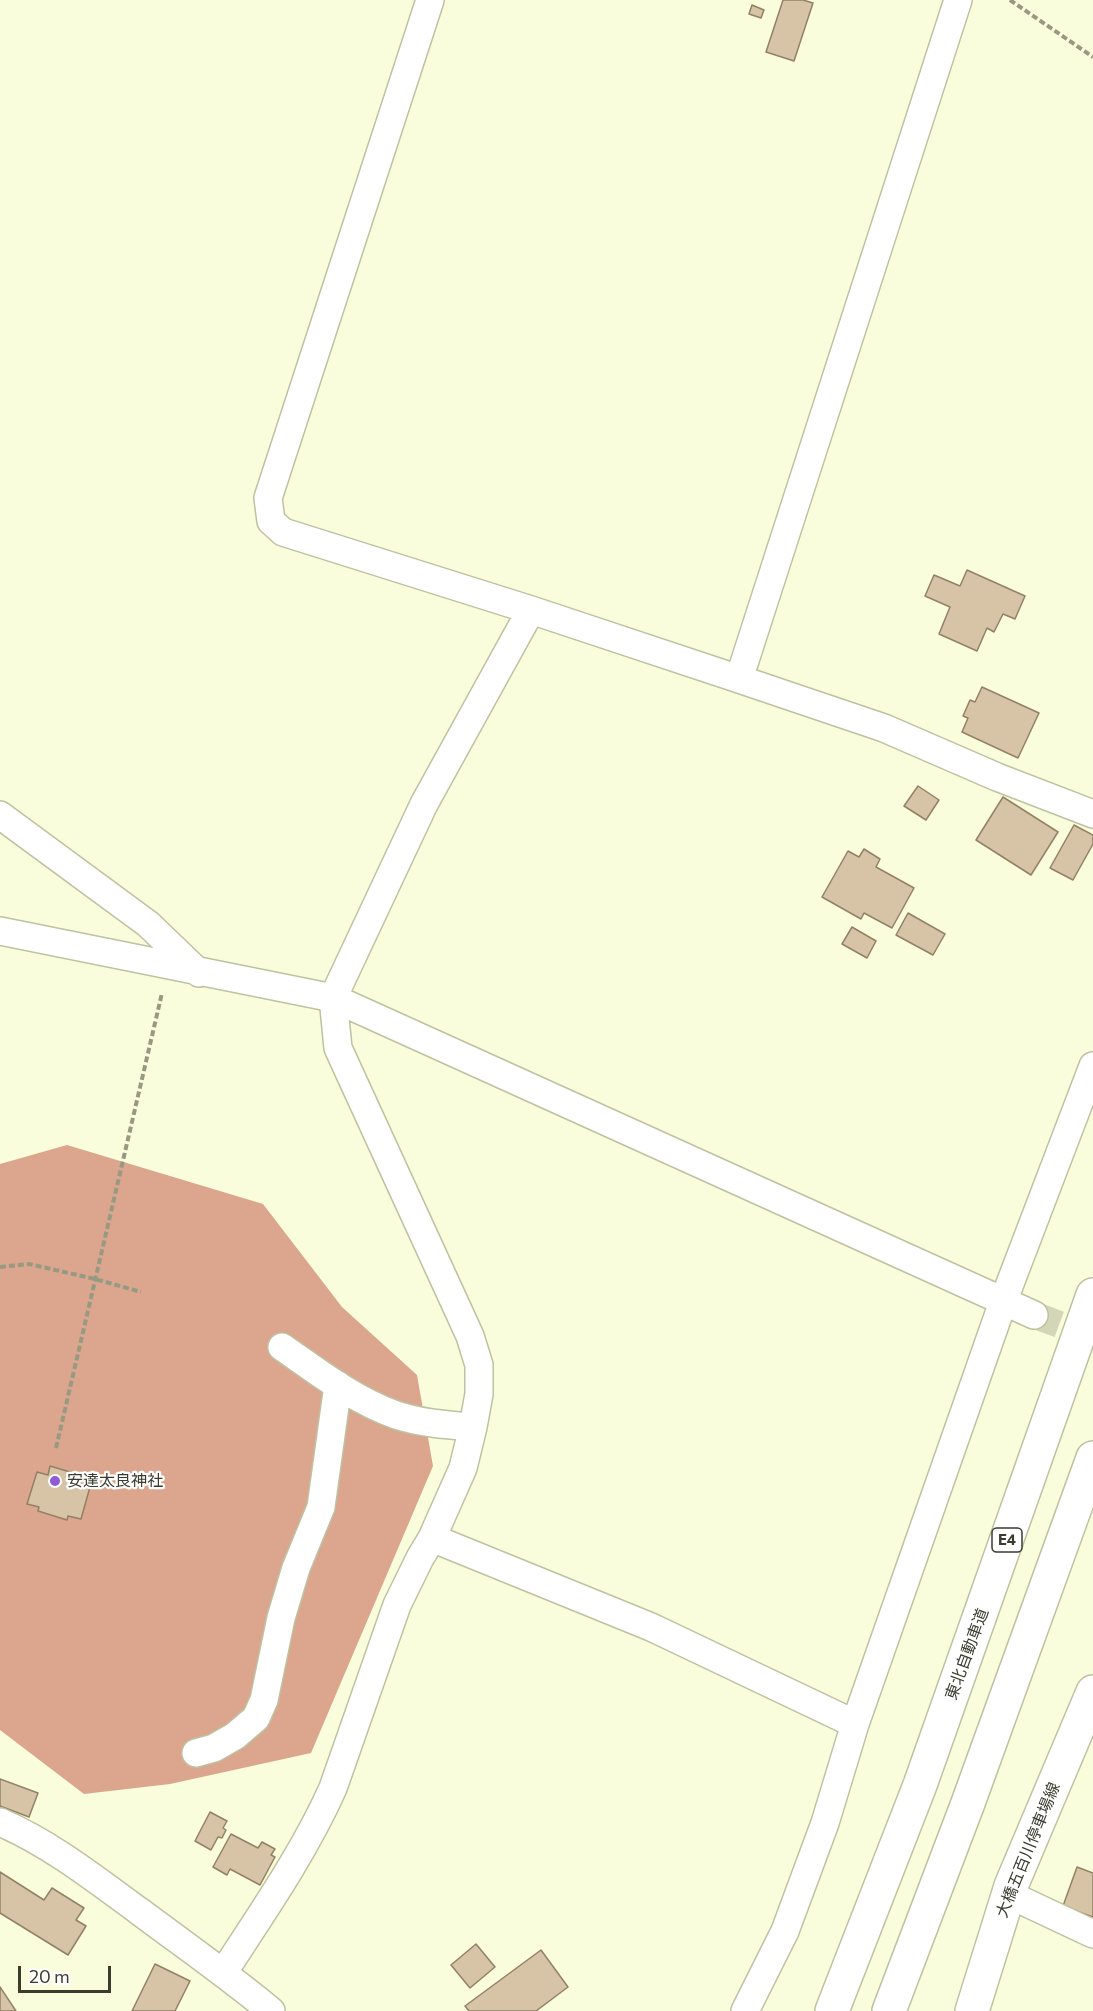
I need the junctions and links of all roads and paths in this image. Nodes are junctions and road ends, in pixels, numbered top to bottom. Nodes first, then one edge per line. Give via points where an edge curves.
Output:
1 (430, 0) edge
2 (958, 0) edge
3 (1010, 0) edge
4 (1093, 57) edge
5 (531, 609) junction
6 (739, 679) junction
7 (1093, 814) edge
8 (0, 815) edge
9 (0, 931) edge
10 (168, 966) junction
11 (199, 973) junction
12 (333, 998) junction
13 (1093, 1066) edge
14 (0, 1267) edge
15 (95, 1279) junction
16 (141, 1292) dead end
17 (1093, 1295) edge
18 (1003, 1302) junction
19 (1034, 1314) tunnel mouth
20 (282, 1347) dead end
21 (338, 1385) junction
22 (473, 1427) junction
23 (56, 1448) dead end
24 (1093, 1458) edge
25 (432, 1538) junction
26 (1093, 1692) edge
27 (855, 1724) junction
28 (195, 1753) dead end
29 (920, 1785) junction
30 (968, 1803) junction
31 (0, 1822) edge
32 (1008, 1894) junction
33 (1093, 1934) edge
34 (223, 1973) junction
35 (271, 2011) edge
36 (745, 2011) edge
37 (808, 2011) edge
38 (832, 2011) edge
39 (889, 2011) edge
40 (902, 2011) edge
41 (972, 2011) edge

1 - 5 street via 268,498 271,521 283,532
2 - 6 street
3 - 4 path
5 - 6 street
5 - 12 street via 424,804
6 - 7 street via 884,728
8 - 11 street via 148,924
9 - 10 street
10 - 11 street
10 - 15 path
11 - 12 street
12 - 18 street
12 - 22 street via 338,1048 470,1336 479,1365
13 - 18 street
14 - 15 path via 28,1264
15 - 16 path
15 - 23 path
17 - 29 main road, 東北自動車道 / E4
18 - 19 street
18 - 27 street
20 - 21 street
21 - 22 street via 399,1416
21 - 28 street via 321,1507 281,1618 264,1700 256,1718 235,1736
22 - 25 street via 463,1468
24 - 30 main road
25 - 27 street via 651,1627
25 - 34 street via 397,1605 321,1813
26 - 32 main road, 大橋五百川停車場線
27 - 36 street via 825,1823 785,1931
29 - 37 main road
29 - 38 main road, 東北自動車道 / E4
30 - 39 main road
30 - 40 main road
31 - 34 street via 74,1864
32 - 33 street
32 - 41 main road, 大橋五百川停車場線
34 - 35 street

